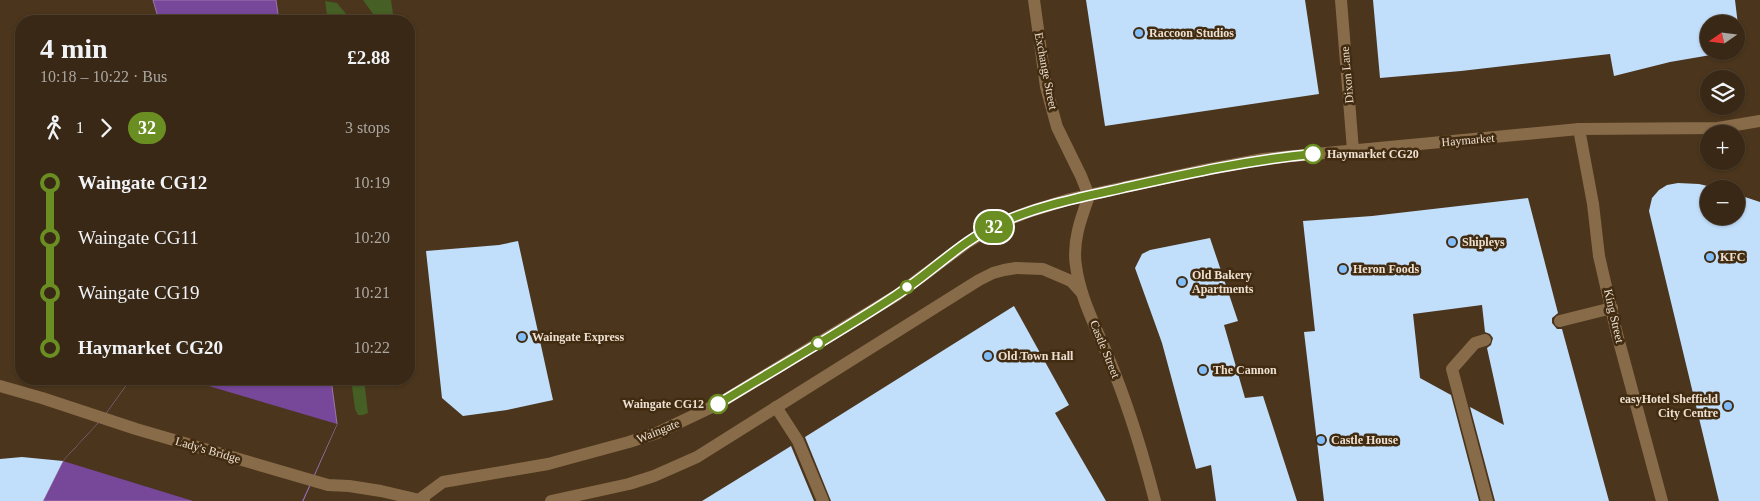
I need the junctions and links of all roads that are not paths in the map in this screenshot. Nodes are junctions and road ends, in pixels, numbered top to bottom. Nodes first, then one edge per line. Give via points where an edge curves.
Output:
1 (1034, 0) edge
2 (1341, 1) edge
3 (1760, 121) edge
4 (1579, 129) junction
5 (1353, 150) junction
6 (1089, 196) junction
7 (1082, 293) junction
8 (1612, 308) junction
9 (1560, 321) dead end
10 (1485, 340) dead end
11 (0, 386) edge
12 (776, 407) junction
13 (422, 500) edge
14 (551, 501) edge
15 (823, 501) edge
16 (1155, 501) edge
17 (1487, 501) edge
18 (1662, 501) edge

1 - 6 street, Exchange Street via 1046,86 1057,127
2 - 5 street, Dixon Lane
3 - 4 street, Haymarket via 1718,128
4 - 5 street, Haymarket
4 - 8 street, King Street via 1599,256
5 - 6 street, Haymarket via 1263,159
6 - 7 street, Castle Street via 1076,239 1076,265
6 - 13 street, Waingate via 1059,202 1000,223 888,300 718,404 657,433 548,464 443,482
7 - 12 street via 1071,281 1043,270 1016,268 993,273
7 - 16 street, Castle Street via 1115,374
8 - 9 street
8 - 18 street, King Street
10 - 17 street via 1475,343 1452,369
11 - 13 street, Lady's Bridge via 328,485
12 - 14 street via 697,457 654,476
12 - 15 street via 798,441

